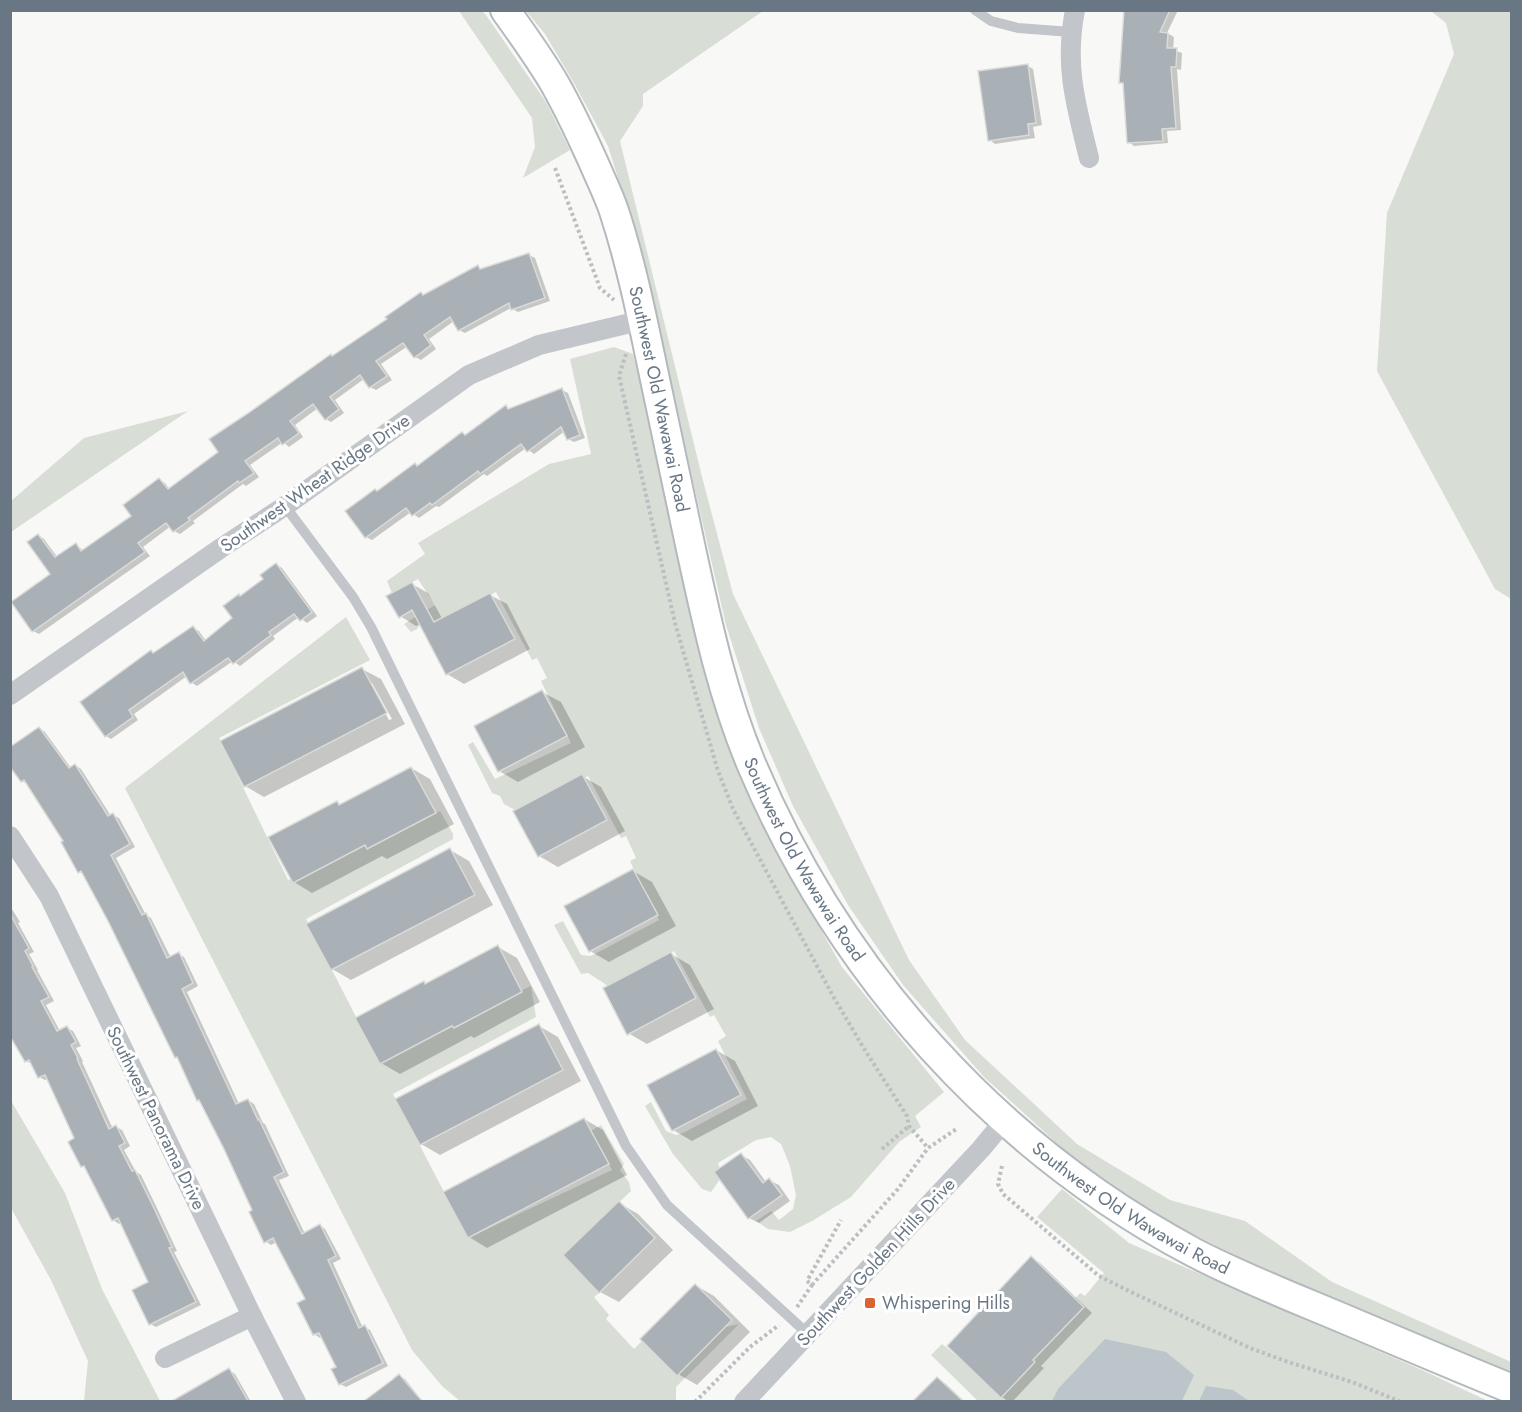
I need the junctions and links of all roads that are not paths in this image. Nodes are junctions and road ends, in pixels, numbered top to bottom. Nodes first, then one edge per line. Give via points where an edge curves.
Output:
1 (505, 10) edge
2 (975, 10) edge
3 (1075, 10) edge
4 (1071, 32) junction
5 (1089, 158) dead end
6 (643, 320) junction
7 (285, 506) junction
8 (10, 695) edge
9 (10, 836) edge
10 (1005, 1120) junction
11 (252, 1316) junction
12 (808, 1334) junction
13 (165, 1358) dead end
14 (1512, 1389) edge
15 (296, 1401) edge
16 (744, 1401) edge

1 - 6 main road, Southwest Old Wawawai Road via 555,84 587,148 612,206
2 - 4 lane via 992,21 1018,28
3 - 4 street
4 - 5 street via 1074,97
6 - 7 street, Southwest Wheat Ridge Drive via 539,345 469,375
6 - 10 main road, Southwest Old Wawawai Road via 706,619 727,696 753,768 821,901 864,966 958,1077
7 - 8 street, Southwest Wheat Ridge Drive
7 - 12 lane via 371,627 626,1146 668,1204
9 - 11 street, Southwest Panorama Drive via 49,896
10 - 12 street, Southwest Golden Hills Drive
10 - 14 main road, Southwest Old Wawawai Road via 1078,1180 1193,1251 1260,1284
11 - 13 street
11 - 15 street, Southwest Panorama Drive
12 - 16 street, Southwest Golden Hills Drive

